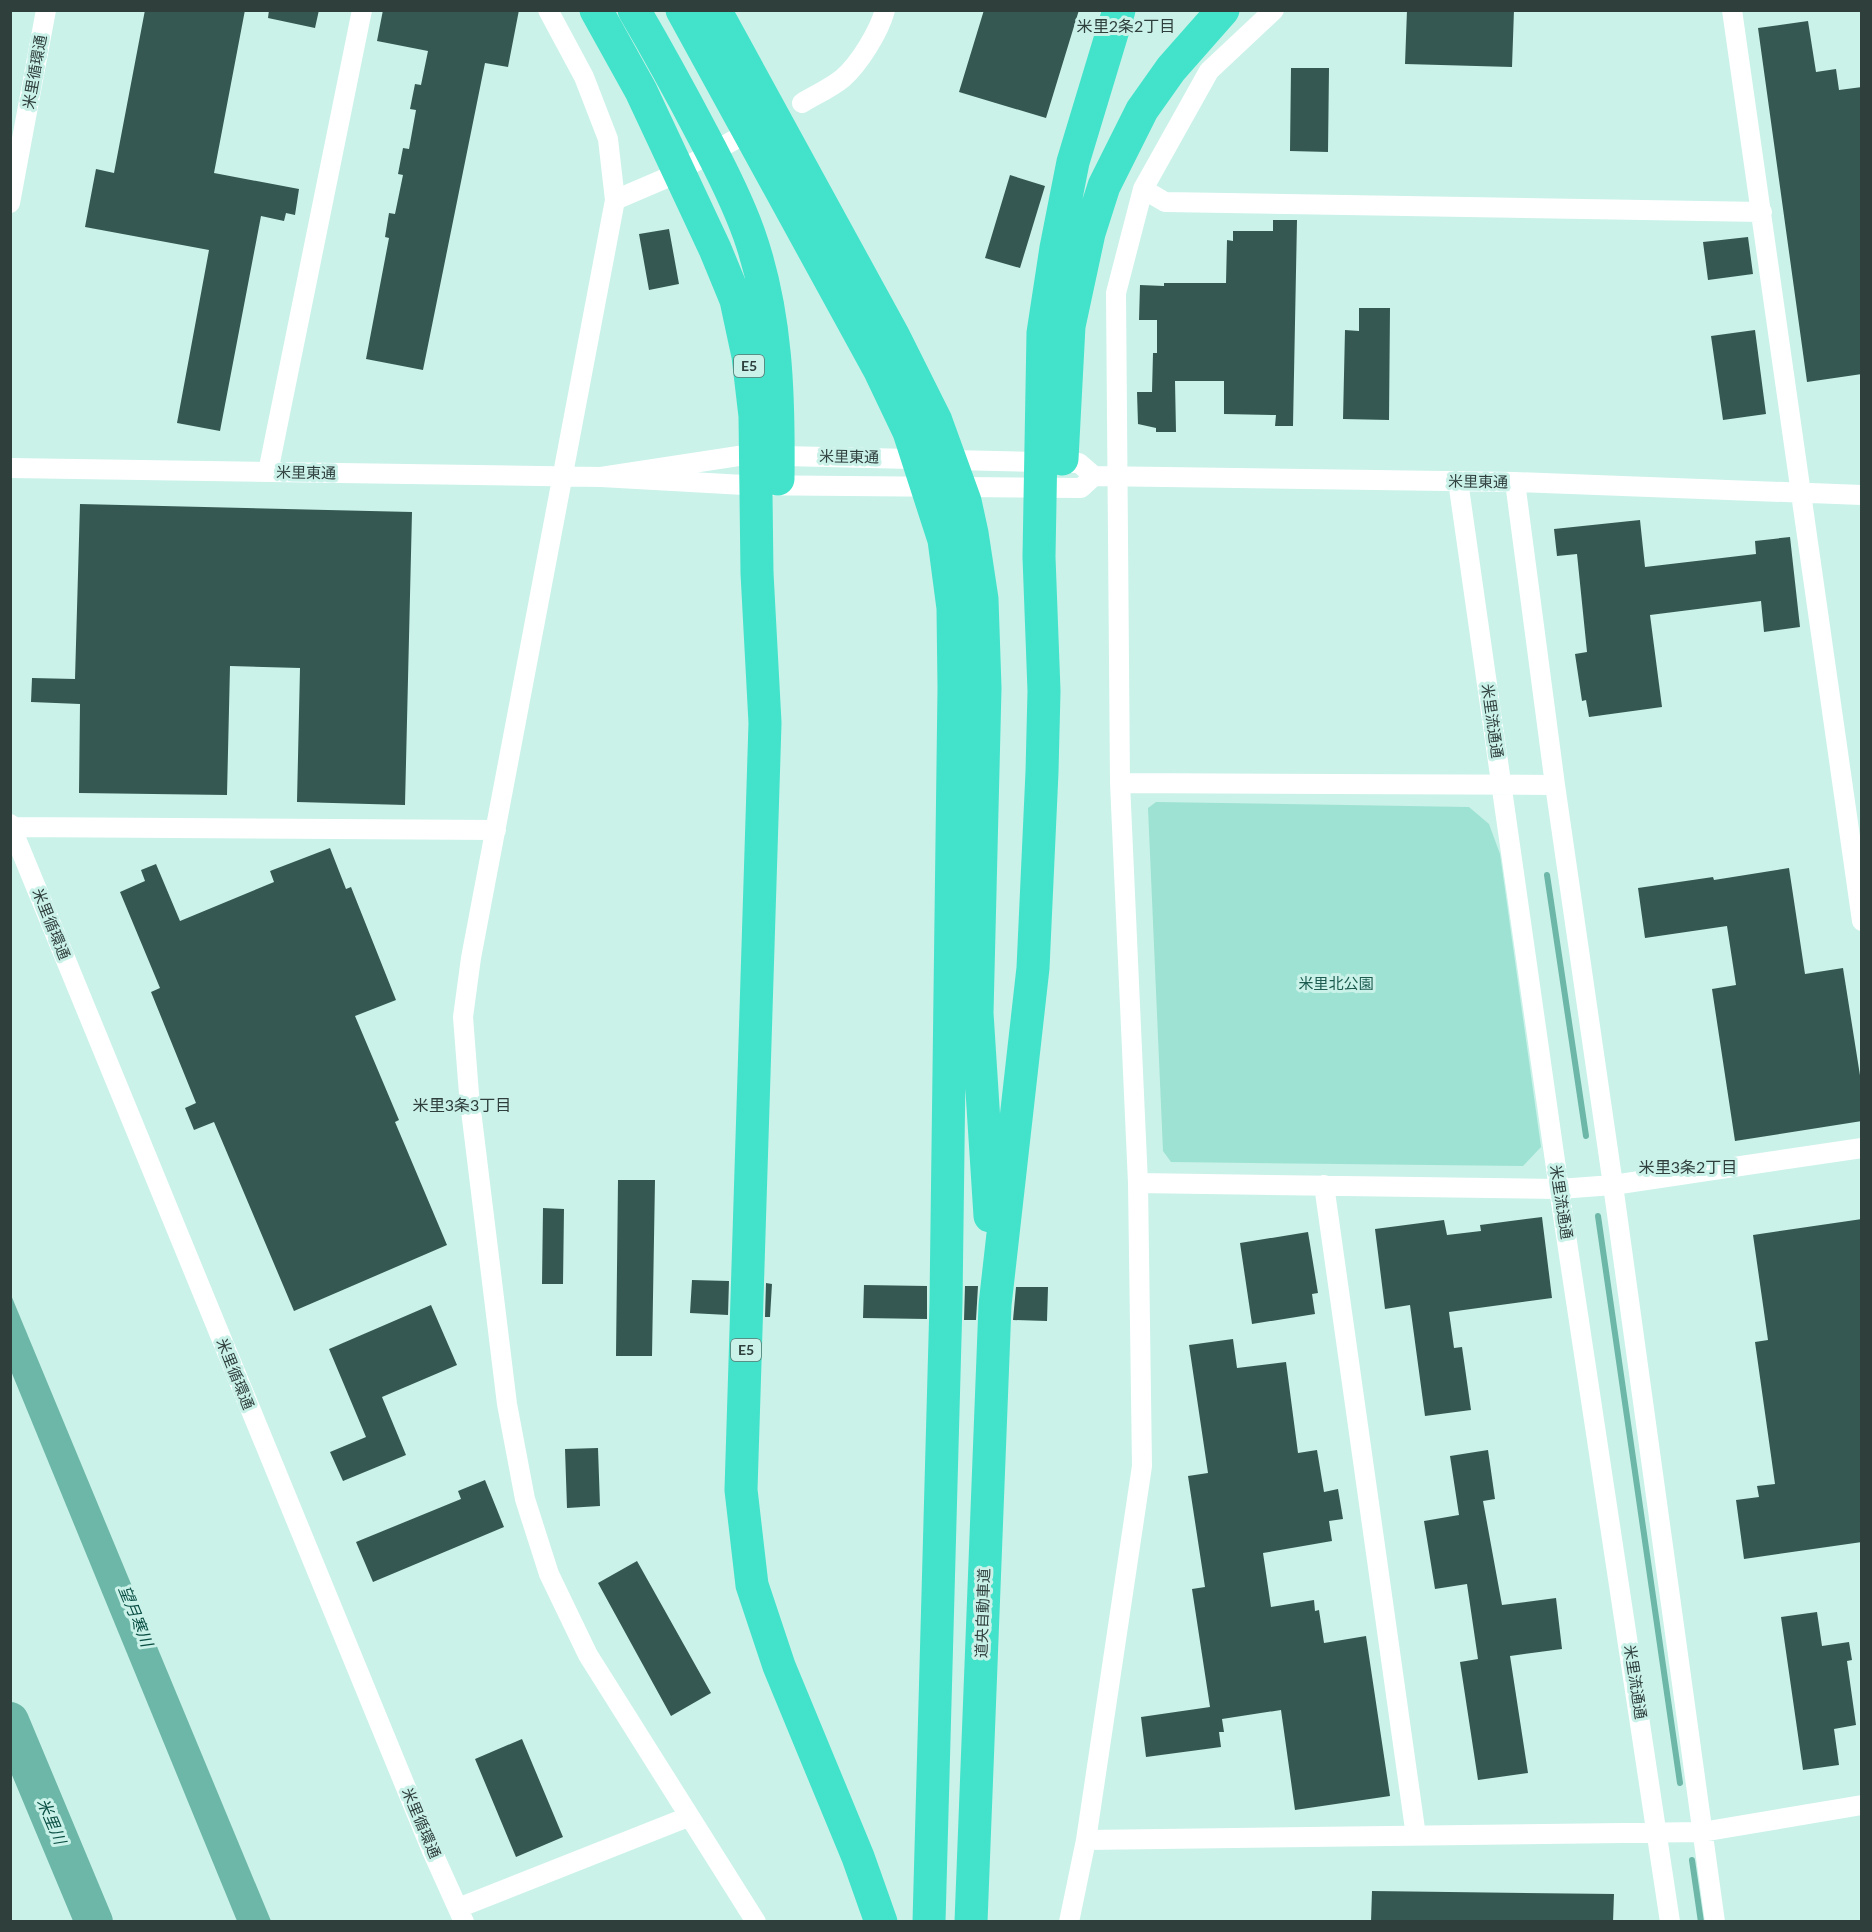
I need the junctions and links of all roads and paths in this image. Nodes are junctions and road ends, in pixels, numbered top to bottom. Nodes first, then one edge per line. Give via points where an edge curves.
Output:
1 (46, 10) edge
2 (362, 10) edge
3 (548, 10) edge
4 (596, 10) edge
5 (634, 10) edge
6 (682, 10) edge
7 (715, 10) edge
8 (885, 10) edge
9 (1119, 10) edge
10 (1223, 10) edge
11 (1274, 10) edge
12 (1732, 10) edge
13 (802, 103) dead end
14 (736, 139) dead end
15 (1143, 189) junction
16 (615, 200) junction
17 (10, 203) edge
18 (1762, 212) junction
19 (922, 426) junction
20 (10, 468) edge
21 (268, 472) junction
22 (1095, 476) junction
23 (1117, 476) junction
24 (562, 477) junction
25 (601, 477) junction
26 (1458, 481) junction
27 (1515, 482) junction
28 (1801, 494) junction
29 (1862, 495) edge
30 (958, 536) junction
31 (1044, 691) junction
32 (765, 738) junction
33 (1120, 783) junction
34 (1501, 783) junction
35 (1555, 785) junction
36 (11, 826) edge
37 (496, 830) junction
38 (1862, 921) edge
39 (1862, 1148) edge
40 (1138, 1183) junction
41 (1324, 1185) junction
42 (1613, 1185) junction
43 (1559, 1189) junction
44 (995, 1305) junction
45 (1862, 1805) edge
46 (688, 1817) junction
47 (1702, 1832) junction
48 (1658, 1834) junction
49 (1416, 1836) junction
50 (1086, 1840) junction
51 (461, 1915) edge
52 (756, 1922) edge
53 (881, 1922) edge
54 (929, 1922) edge
55 (971, 1922) edge
56 (1069, 1922) edge
57 (1670, 1922) edge
58 (1715, 1922) edge

1 - 17 street, 米里循環通
2 - 21 street
3 - 16 street via 584,77 608,139
4 - 32 highway, E5 via 640,91 736,300 755,416
5 - 32 highway via 727,181 750,234 765,290 775,349 779,423 777,573
6 - 19 highway via 879,369
7 - 19 highway via 893,335
8 - 13 street via 862,55 843,78
9 - 31 highway via 1072,162 1043,333 1040,557
10 - 31 highway via 1171,69 1142,110 1104,186 1089,233 1069,326 1057,566
11 - 15 street via 1209,72
12 - 18 street
14 - 16 street via 664,179
15 - 18 street via 1165,202
15 - 23 street via 1116,293
16 - 24 street
18 - 28 street
19 - 30 highway
20 - 21 street, 米里東通
21 - 24 street, 米里東通
22 - 23 street, 米里東通
22 - 25 street, 米里東通 via 1081,488 744,485
22 - 25 street, 米里東通 via 1079,463 745,455
23 - 26 street, 米里東通
23 - 33 street
24 - 25 street, 米里東通
24 - 37 street
26 - 27 street, 米里東通
26 - 34 street, 米里流通通
27 - 28 street, 米里東通
27 - 35 street
28 - 29 street, 米里東通
28 - 38 street
30 - 44 highway via 982,599 985,688 977,1013
30 - 54 highway via 953,608 946,1302
31 - 44 highway via 1033,968
32 - 53 highway, E5 via 741,1490 752,1585 779,1666
33 - 34 street
33 - 40 street
34 - 35 street
34 - 43 street, 米里流通通
35 - 42 street
36 - 37 street
36 - 51 street, 米里循環通
37 - 46 street via 463,1017 507,1404 525,1499 549,1574 588,1656
39 - 42 street
40 - 41 street
40 - 50 street via 1142,1466
41 - 43 street
41 - 49 street
42 - 43 street
42 - 47 street
43 - 48 street, 米里流通通
44 - 55 highway, 道央自動車道
45 - 47 street
46 - 51 street
46 - 52 street
47 - 48 street
47 - 58 street
48 - 49 street
48 - 57 street, 米里流通通
49 - 50 street
50 - 56 street

